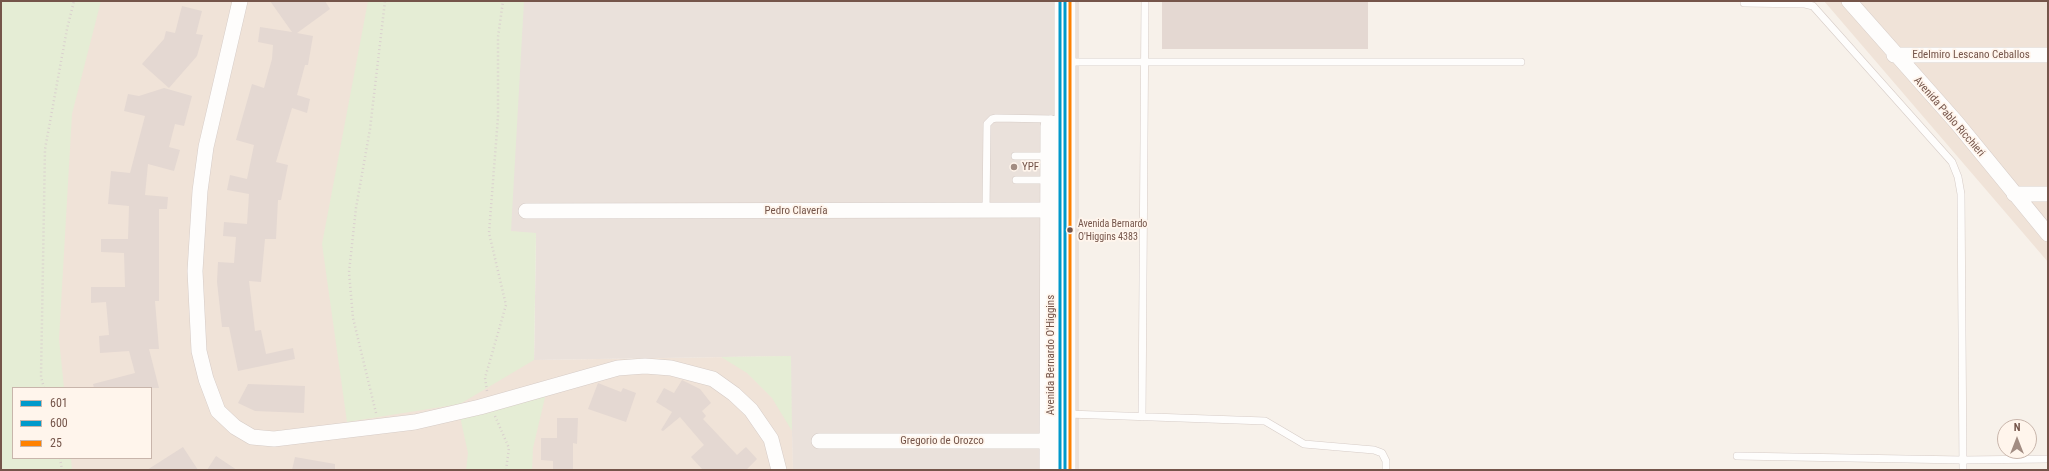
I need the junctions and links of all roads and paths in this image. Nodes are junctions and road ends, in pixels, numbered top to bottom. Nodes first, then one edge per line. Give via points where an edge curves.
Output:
1 (74, 1) edge
2 (240, 1) edge
3 (385, 1) edge
4 (503, 1) edge
5 (1051, 1) edge
6 (1065, 1) edge
7 (1145, 1) edge
8 (1849, 1) edge
9 (1744, 3) dead end
10 (1894, 54) junction
11 (2048, 55) edge
12 (1058, 62) junction
13 (1144, 62) junction
14 (1521, 62) dead end
15 (1051, 119) junction
16 (986, 156) junction
17 (994, 156) dead end
18 (1016, 156) dead end
19 (1051, 156) junction
20 (986, 180) junction
21 (994, 180) dead end
22 (1016, 180) dead end
23 (1052, 180) junction
24 (2014, 194) junction
25 (2048, 194) edge
26 (986, 210) junction
27 (1059, 210) junction
28 (526, 211) dead end
29 (2048, 234) edge
30 (44, 387) edge
31 (489, 405) junction
32 (1065, 414) junction
33 (1142, 416) junction
34 (380, 426) junction
35 (819, 441) dead end
36 (1058, 441) junction
37 (1737, 456) dead end
38 (60, 459) edge
39 (2048, 459) edge
40 (1963, 460) junction
41 (62, 470) edge
42 (506, 470) edge
43 (779, 470) edge
44 (1050, 470) edge
45 (1065, 470) edge
46 (1386, 470) edge
47 (1963, 470) edge

1 - 30 path via 45,149
2 - 34 street via 206,147 200,191 195,271 199,351 206,379 218,411 235,427 252,436 274,439
3 - 34 path via 349,272 353,318
4 - 31 path via 498,37 498,117 489,233 506,304 485,378
5 - 12 main road, Avenida Bernardo O'Higgins
6 - 12 main road, Avenida Bernardo O'Higgins
7 - 13 lane
8 - 10 street, Avenida Pablo Ricchieri
9 - 40 lane via 1813,6 1952,162 1961,194
10 - 11 street, Edelmiro Lescano Ceballos
10 - 24 street, Avenida Pablo Ricchieri via 1957,123
12 - 13 lane
12 - 15 main road, Avenida Bernardo O'Higgins
12 - 27 main road, Avenida Bernardo O'Higgins
13 - 14 lane
13 - 33 lane
15 - 16 lane via 992,119 986,128
15 - 19 main road, Avenida Bernardo O'Higgins
16 - 17 lane
16 - 20 lane
18 - 19 lane
19 - 23 main road, Avenida Bernardo O'Higgins
20 - 21 lane
20 - 26 lane
22 - 23 lane
23 - 27 main road, Avenida Bernardo O'Higgins
24 - 25 street
24 - 29 street, Avenida Pablo Ricchieri
26 - 27 street, Pedro Clavería
26 - 28 street, Pedro Clavería
27 - 32 main road, Avenida Bernardo O'Higgins
27 - 36 main road, Avenida Bernardo O'Higgins
31 - 34 street via 415,422
31 - 42 path via 509,448
31 - 43 street via 618,368 671,368 712,379 751,410 771,439
32 - 33 lane
32 - 36 main road, Avenida Bernardo O'Higgins
33 - 46 lane via 1265,421 1304,444 1374,450 1382,453 1386,461
35 - 36 street, Gregorio de Orozco
36 - 44 main road, Avenida Bernardo O'Higgins
36 - 45 main road, Avenida Bernardo O'Higgins
37 - 40 lane
38 - 41 path
39 - 40 lane
40 - 47 lane

